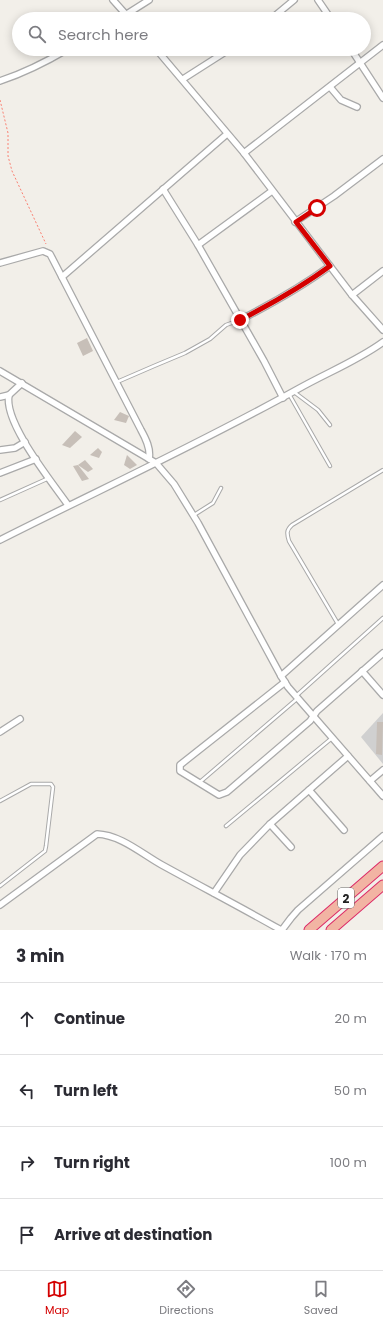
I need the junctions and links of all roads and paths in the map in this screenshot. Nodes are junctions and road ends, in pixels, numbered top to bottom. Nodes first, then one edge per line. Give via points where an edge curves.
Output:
1 (113, 0) edge
2 (149, 0) edge
3 (294, 0) edge
4 (318, 0) edge
5 (124, 12) edge
6 (134, 12) edge
7 (279, 12) edge
8 (326, 12) edge
9 (383, 45) edge
10 (371, 54) edge
11 (55, 56) edge
12 (162, 56) edge
13 (219, 56) edge
14 (356, 56) edge
15 (369, 56) edge
16 (360, 63) junction
17 (183, 79) junction
18 (0, 81) edge
19 (330, 86) junction
20 (383, 98) edge
21 (0, 100) edge
22 (357, 106) dead end
23 (227, 134) junction
24 (244, 153) junction
25 (383, 159) edge
26 (163, 189) junction
27 (272, 191) junction
28 (296, 222) junction
29 (198, 245) junction
30 (50, 254) junction
31 (0, 263) edge
32 (330, 266) junction
33 (383, 271) edge
34 (62, 277) junction
35 (352, 295) junction
36 (240, 320) junction
37 (383, 330) edge
38 (383, 342) edge
39 (0, 371) edge
40 (116, 382) junction
41 (22, 383) junction
42 (291, 393) junction
43 (9, 395) junction
44 (0, 398) edge
45 (283, 398) junction
46 (330, 425) dead end
47 (25, 442) junction
48 (0, 450) edge
49 (36, 459) junction
50 (149, 459) junction
51 (156, 463) junction
52 (330, 466) dead end
53 (383, 470) edge
54 (0, 473) edge
55 (50, 478) junction
56 (221, 488) dead end
57 (0, 500) edge
58 (68, 505) junction
59 (193, 515) junction
60 (0, 540) edge
61 (383, 585) edge
62 (383, 618) edge
63 (339, 624) junction
64 (383, 653) edge
65 (362, 671) junction
66 (281, 676) junction
67 (285, 682) junction
68 (383, 695) edge
69 (297, 697) junction
70 (314, 716) junction
71 (20, 719) dead end
72 (0, 732) edge
73 (332, 738) junction
74 (348, 756) junction
75 (383, 770) edge
76 (370, 781) junction
77 (199, 783) junction
78 (309, 790) junction
79 (383, 796) edge
80 (0, 801) edge
81 (270, 824) junction
82 (226, 826) dead end
83 (344, 830) dead end
84 (383, 836) edge
85 (290, 847) dead end
86 (383, 866) edge
87 (383, 885) edge
88 (0, 886) edge
89 (214, 893) junction
90 (0, 905) edge
91 (284, 929) edge
92 (310, 930) edge
93 (331, 930) edge

1 - 5 street
2 - 6 street
3 - 7 street
4 - 8 street
9 - 10 street
11 - 18 street via 17,76
12 - 17 street
13 - 17 street
14 - 16 street
15 - 16 street
16 - 19 street
16 - 20 street
17 - 23 street
19 - 22 street via 341,100
19 - 24 street
21 - 30 path via 8,133 8,156 12,171
23 - 24 street
23 - 26 street
24 - 27 street
25 - 28 street
26 - 29 street
26 - 34 street
27 - 28 street
27 - 29 street
28 - 32 street
29 - 36 street
30 - 31 street via 43,251
30 - 34 street
32 - 35 street
32 - 36 street via 301,287
33 - 35 street
34 - 40 street
35 - 37 street
36 - 40 lane via 226,325 210,339 185,354
36 - 45 street
38 - 42 street via 366,354
39 - 41 street
40 - 50 street via 147,443
41 - 43 street
41 - 50 street
42 - 45 street
42 - 46 lane via 318,410
42 - 52 lane
43 - 44 street
43 - 47 street via 7,401 10,414
45 - 51 street
47 - 48 street via 15,448
47 - 49 street
49 - 54 street
49 - 55 street
50 - 51 street
51 - 58 street
51 - 59 street via 174,484
53 - 63 lane via 288,528 289,541
55 - 57 lane
55 - 58 street
56 - 59 lane via 213,503
58 - 60 street
59 - 66 street
61 - 63 street
62 - 69 lane
63 - 66 street
64 - 65 street
65 - 68 street
65 - 70 street
66 - 67 street
67 - 69 street
67 - 77 street via 180,766 182,773
69 - 70 street
69 - 77 lane
70 - 73 street
70 - 77 street via 227,792 219,795
71 - 72 street
73 - 74 street
73 - 82 lane
74 - 76 street
74 - 78 street
75 - 76 street
76 - 79 street
78 - 81 street
78 - 83 street
80 - 88 lane via 31,784 50,784 53,787 45,851
81 - 85 street
81 - 89 street via 240,855
84 - 91 street via 298,910
86 - 92 highway, 2
87 - 93 highway, 2
89 - 90 street via 117,839 107,834 97,834
89 - 91 street

